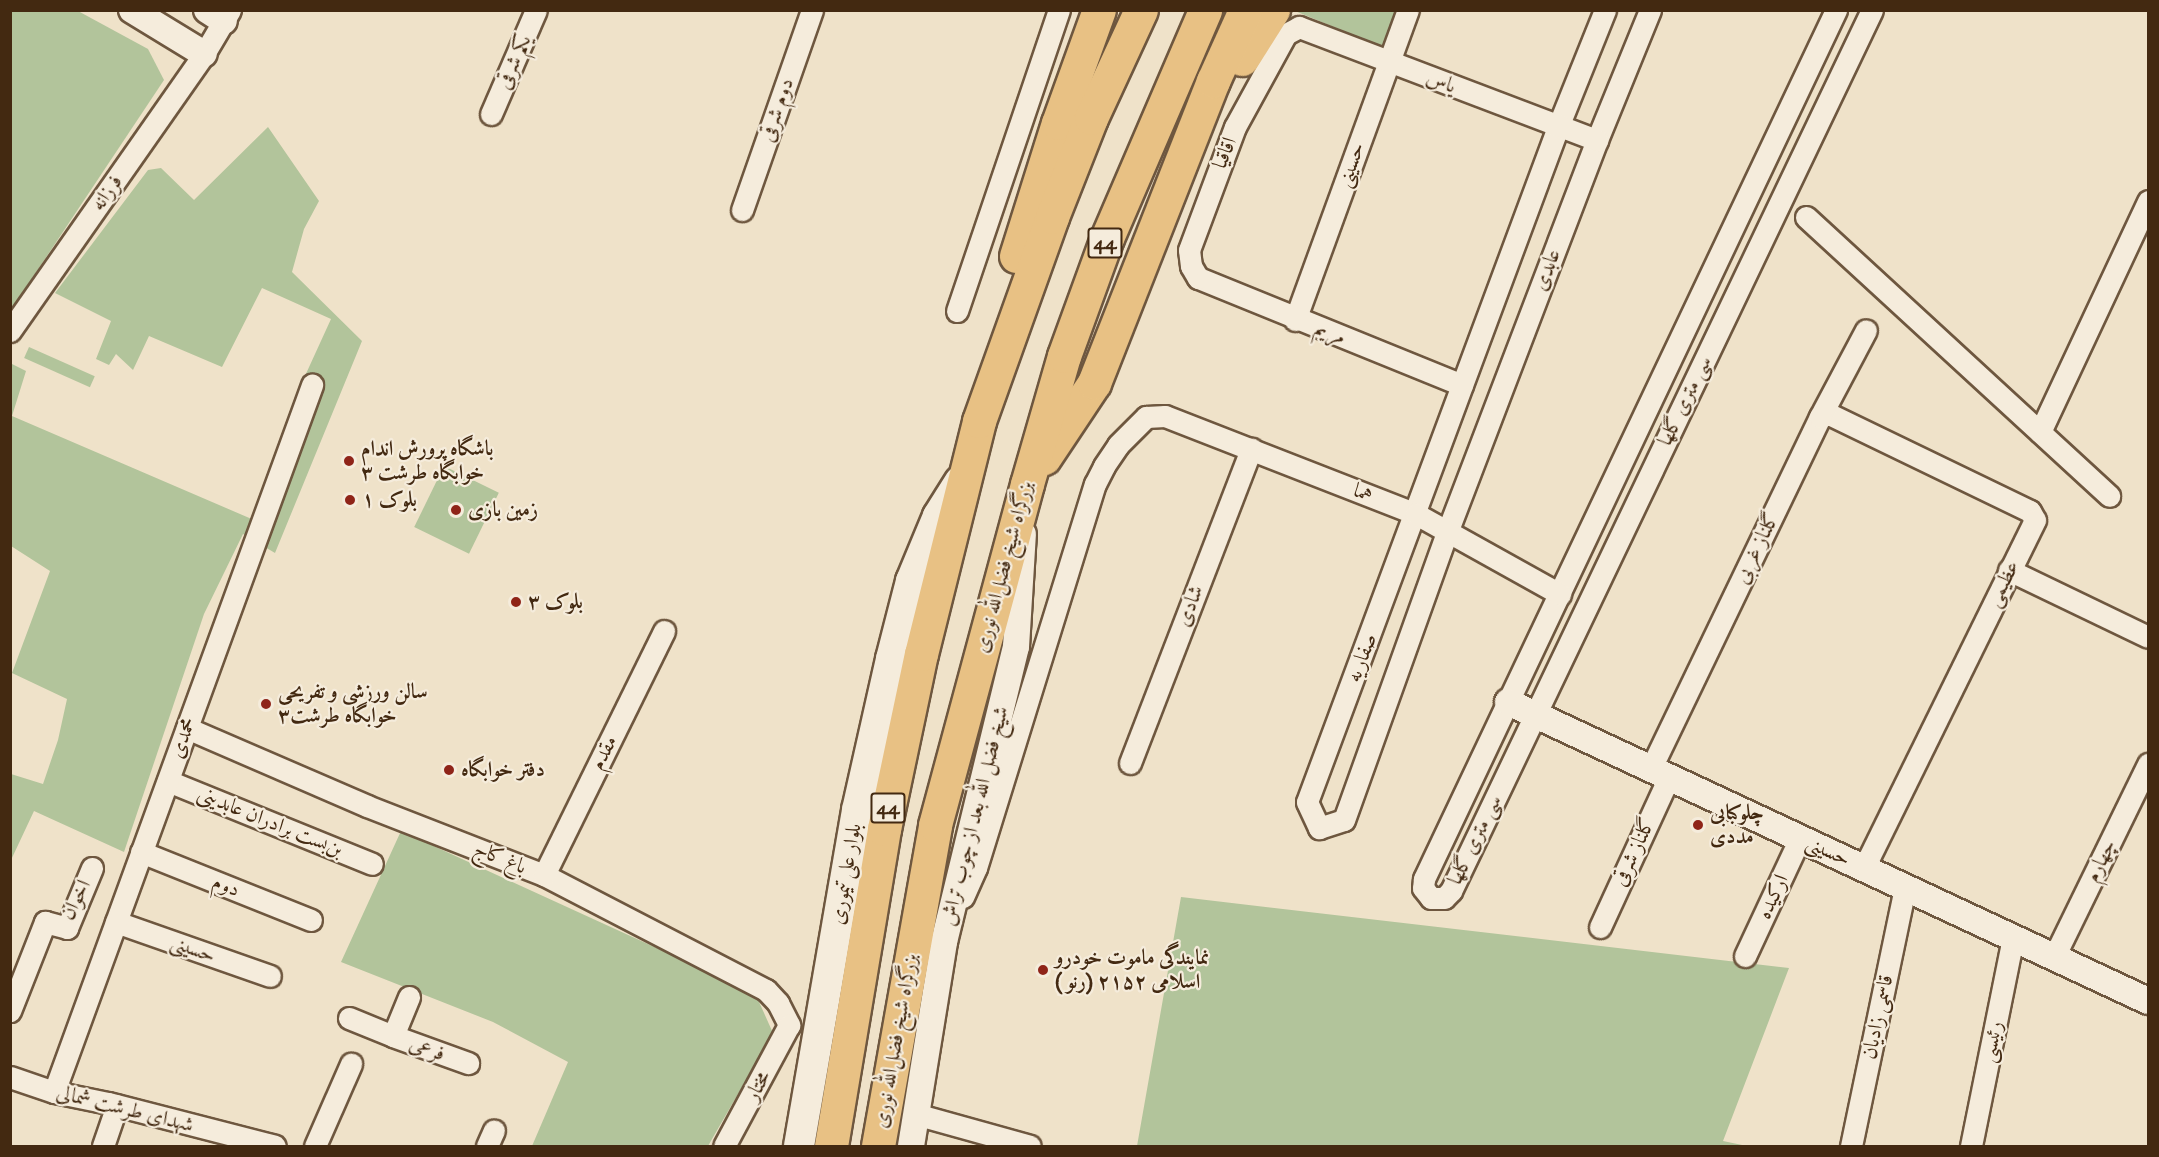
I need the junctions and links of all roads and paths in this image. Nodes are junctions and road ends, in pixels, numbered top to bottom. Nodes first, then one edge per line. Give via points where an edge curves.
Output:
1 (132, 10) edge
2 (536, 10) edge
3 (812, 10) edge
4 (1099, 10) edge
5 (1141, 10) edge
6 (1205, 10) edge
7 (1245, 10) edge
8 (1408, 10) edge
9 (1605, 10) edge
10 (1650, 10) edge
11 (1836, 10) edge
12 (1872, 10) edge
13 (1059, 11) edge
14 (220, 14) edge
15 (1280, 22) edge
16 (204, 54) junction
17 (1389, 62) junction
18 (491, 114) dead end
19 (1558, 127) junction
20 (1193, 136) junction
21 (1597, 140) junction
22 (2148, 201) edge
23 (742, 210) dead end
24 (1806, 217) dead end
25 (1198, 278) joint
26 (957, 310) dead end
27 (1295, 320) junction
28 (1866, 330) dead end
29 (10, 331) edge
30 (312, 385) dead end
31 (1462, 386) junction
32 (1820, 417) junction
33 (979, 421) junction
34 (2040, 432) junction
35 (1251, 449) junction
36 (965, 473) junction
37 (1027, 484) junction
38 (2109, 496) dead end
39 (1416, 514) junction
40 (1448, 530) junction
41 (2010, 570) junction
42 (1560, 594) junction
43 (664, 631) dead end
44 (2148, 637) edge
45 (1508, 702) junction
46 (1535, 714) junction
47 (187, 728) junction
48 (1130, 763) dead end
49 (2148, 764) edge
50 (1660, 773) junction
51 (168, 781) junction
52 (1800, 838) junction
53 (141, 852) junction
54 (372, 864) dead end
55 (92, 868) dead end
56 (1864, 868) junction
57 (544, 875) junction
58 (1905, 887) junction
59 (311, 920) dead end
60 (116, 922) junction
61 (1599, 927) dead end
62 (2013, 938) junction
63 (944, 942) junction
64 (1745, 956) dead end
65 (2054, 957) junction
66 (270, 976) dead end
67 (409, 997) dead end
68 (2148, 1001) edge
69 (10, 1011) edge
70 (349, 1018) dead end
71 (789, 1024) joint
72 (393, 1036) junction
73 (468, 1063) dead end
74 (351, 1064) dead end
75 (10, 1077) edge
76 (54, 1092) junction
77 (117, 1105) junction
78 (915, 1114) junction
79 (244, 1143) edge
80 (103, 1146) edge
81 (275, 1146) edge
82 (315, 1146) edge
83 (724, 1146) edge
84 (800, 1146) edge
85 (831, 1146) edge
86 (878, 1146) edge
87 (911, 1146) edge
88 (1030, 1146) edge
89 (1851, 1146) edge
90 (1971, 1146) edge

1 - 16 street
2 - 18 street, یکم شرقی
3 - 23 street, دوم شرقی
4 - 33 highway via 1024,230 1000,313
5 - 33 highway, 44 via 1091,118
6 - 37 highway, بزرگراه شیخ فضل‌الله نوری / 44 via 1107,238 1064,356
7 - 20 highway
8 - 17 street, حسینی
9 - 19 street, عابدی
10 - 21 street, عابدی
11 - 42 street, سی متری گلها
12 - 46 street, سی متری گلها
13 - 26 street
14 - 16 street, فرزانه
15 - 17 street, یاس
15 - 20 highway
15 - 25 street, اقاقیا via 1189,250
16 - 29 street, فرزانه
17 - 19 street, یاس
17 - 27 street, حسینی
19 - 21 street, یاس
19 - 31 street, عابدی
20 - 37 highway via 1094,383
21 - 40 street, عابدی
22 - 34 street
24 - 34 street
25 - 27 street, مریم
27 - 31 street, مریم
28 - 32 street, گلناز غربی
30 - 47 street, محمدی
31 - 39 street, عابدی
32 - 41 street, عظیمی via 1829,414 2031,511 2035,520
32 - 50 street, گلناز غربی
33 - 36 highway, 44
34 - 38 street
35 - 39 street, هما
35 - 48 street, شادی
35 - 63 street, هما via 1165,416 1146,417 1104,466 1095,484 976,868
36 - 84 main road, بلوار علی تیموری via 938,516 911,581 891,658 857,810
36 - 85 highway, 44 via 884,830
37 - 63 street, شیخ فضل الله بعد از چوب تراش via 1016,647
37 - 86 highway, بزرگراه شیخ فضل‌الله نوری / 44 via 935,825
39 - 40 street, هما
39 - 40 street, صفاریه via 1307,802 1319,828 1344,820
40 - 42 street, هما
41 - 44 street
41 - 56 street, عظیمی
42 - 45 street, سی متری گلها
43 - 57 street, مقدم
45 - 46 street, حسینی
45 - 46 street, سی متری گلها via 1424,879 1423,888 1431,898 1444,898 1451,891
46 - 50 street, حسینی
47 - 51 street, محمدی
47 - 57 street, باغ کاج via 367,806
49 - 65 street, چهارم
50 - 52 street, حسینی
50 - 61 street, گلناز شرقی
51 - 53 street, محمدی
51 - 54 street, بن‌بست برادران عابدینی
52 - 56 street, حسینی
52 - 64 street, ارکیده
53 - 59 street, دوم
53 - 60 street, محمدی
55 - 69 street, اخوان via 67,928 45,922
56 - 58 street, حسینی
57 - 71 street, باغ کاج via 766,990
58 - 62 street, حسینی
58 - 89 street, قاسمی زادیان
60 - 66 street, حسینی
60 - 76 street, محمدی
62 - 65 street, حسینی
62 - 90 street, رئیسی
63 - 78 street, شیخ فضل الله بعد از چوب تراش
65 - 68 street, حسینی
67 - 72 street, فرعی
70 - 72 street
71 - 83 street, مختار
72 - 73 street, فرعی
74 - 82 street
75 - 76 street, شهدای طرشت شمالی
76 - 77 street, شهدای طرشت شمالی
77 - 79 street, شهدای طرشت شمالی
77 - 80 street
78 - 87 street, شیخ فضل الله بعد از چوب تراش
78 - 88 street
79 - 81 street, شهدای طرشت شمالی

